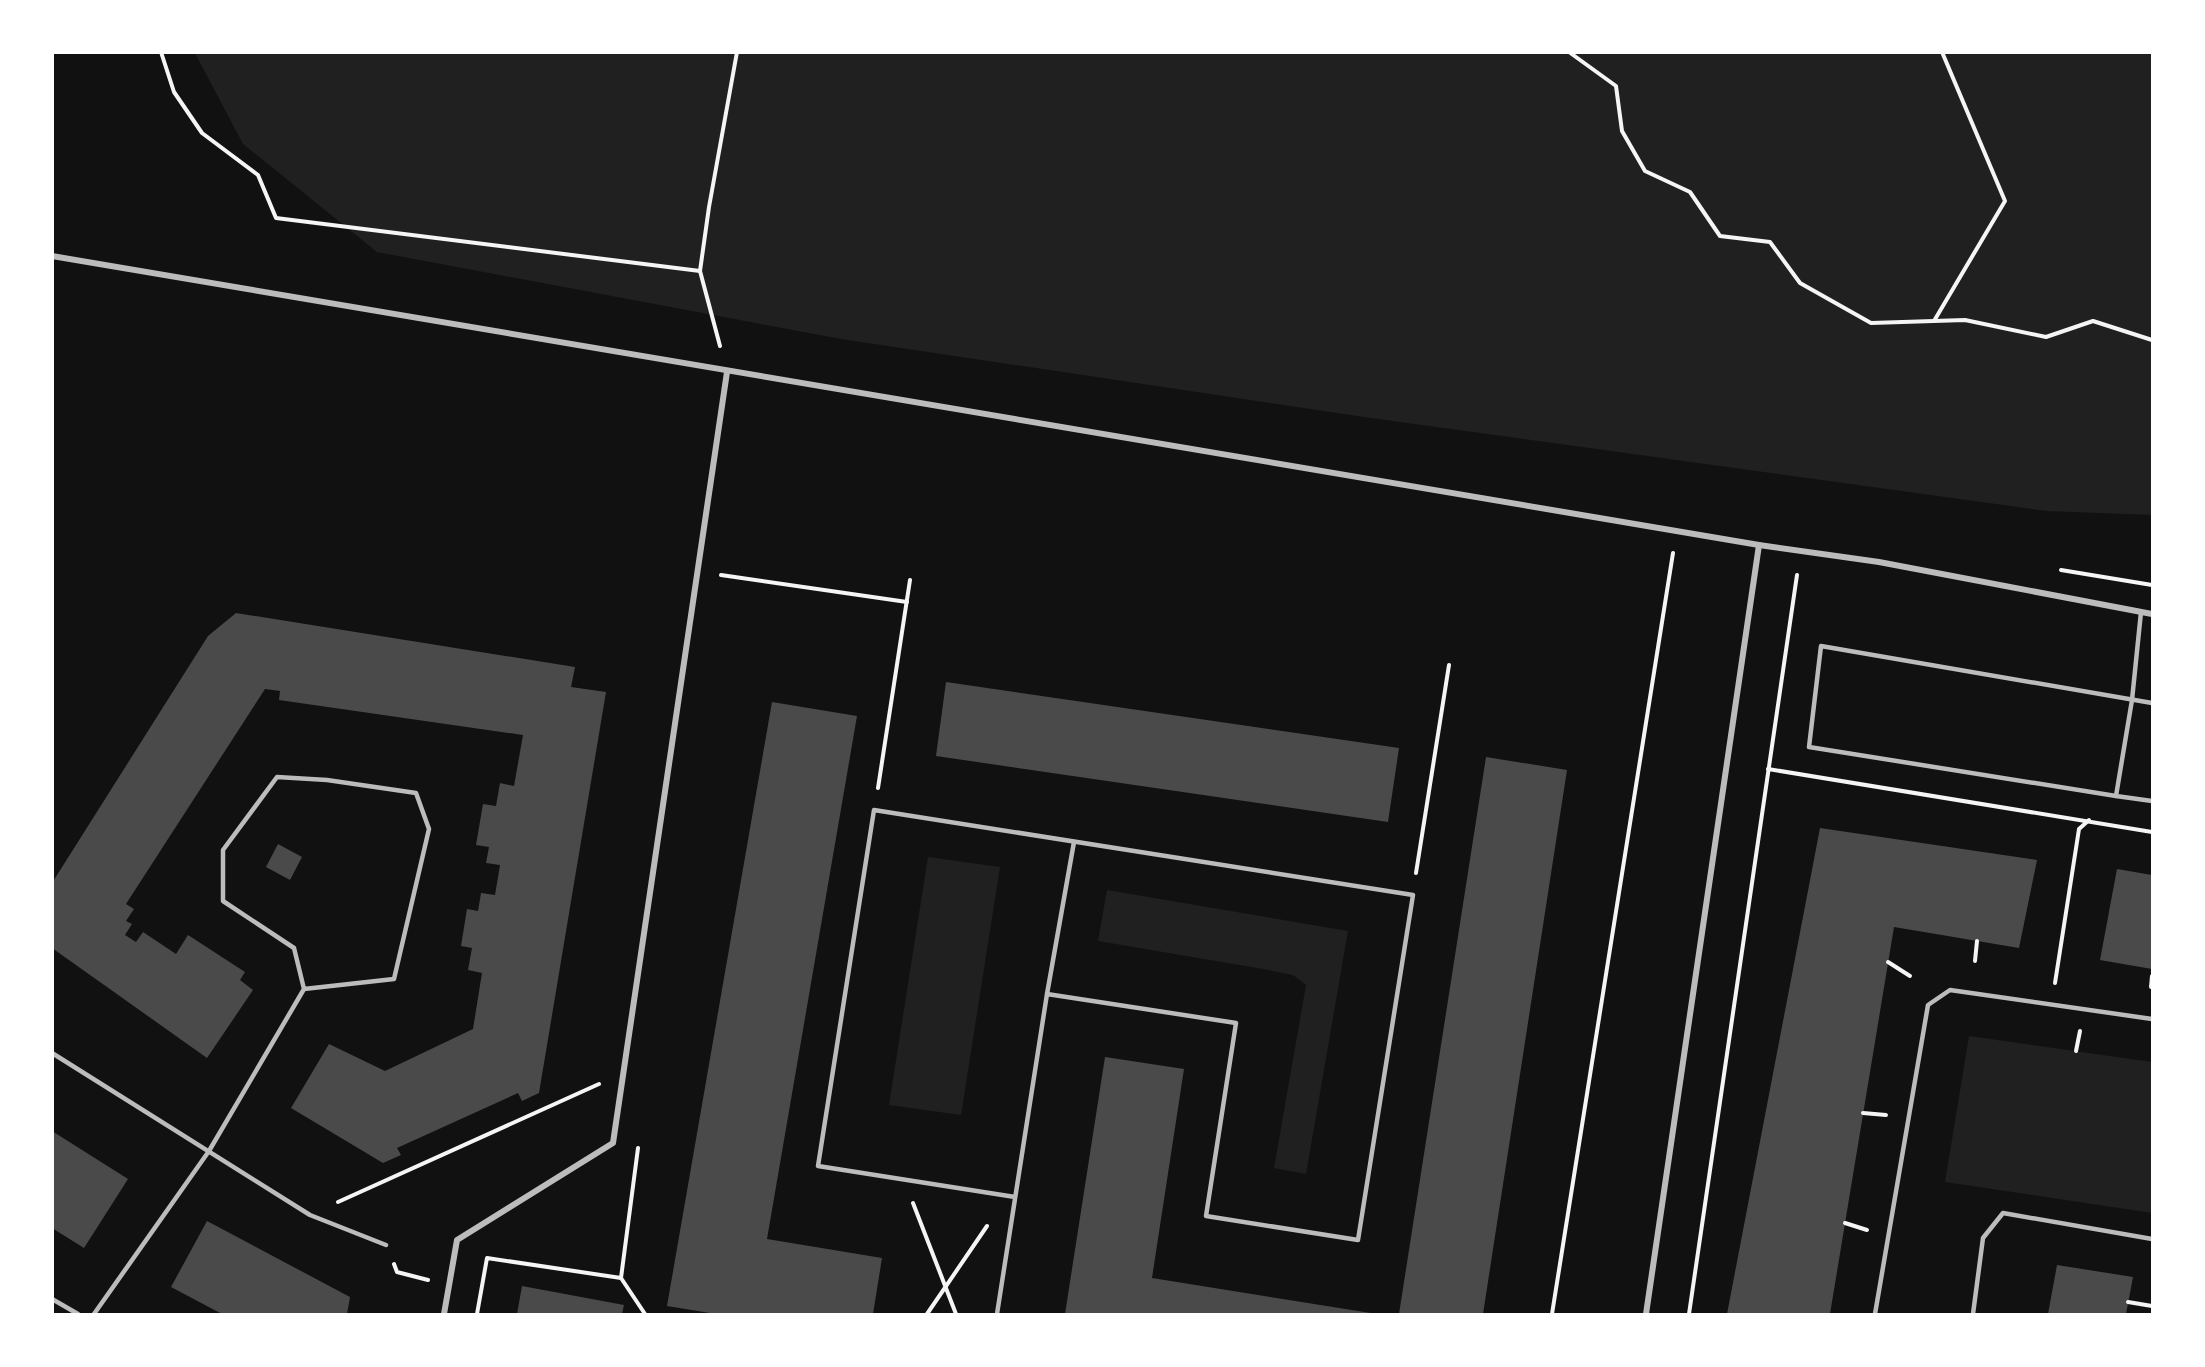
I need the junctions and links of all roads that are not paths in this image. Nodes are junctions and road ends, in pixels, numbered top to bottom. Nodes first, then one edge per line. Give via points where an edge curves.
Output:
1 (52, 256) edge
2 (727, 372) junction
3 (1759, 545) junction
4 (2141, 612) junction
5 (2152, 614) edge
6 (2132, 700) junction
7 (2152, 703) edge
8 (2116, 796) junction
9 (2152, 801) edge
10 (1074, 842) junction
11 (304, 989) junction
12 (1047, 994) junction
13 (2152, 1019) edge
14 (52, 1053) edge
15 (208, 1151) junction
16 (1015, 1197) junction
17 (2152, 1239) edge
18 (386, 1245) road end
19 (52, 1299) edge
20 (78, 1314) edge
21 (94, 1314) edge
22 (444, 1314) edge
23 (997, 1314) edge
24 (1646, 1314) edge
25 (1875, 1314) edge
26 (1973, 1314) edge

1 - 2 street
2 - 3 street
2 - 22 street via 613,1143 457,1240
3 - 4 street via 1879,562
3 - 24 street
4 - 5 street
4 - 6 lane
6 - 7 lane
6 - 8 lane
6 - 8 lane via 1821,646 1809,747
8 - 9 lane
10 - 12 lane
10 - 12 lane via 1413,895 1358,1240 1206,1216 1236,1023
10 - 16 lane via 874,810 818,1166
11 - 11 lane via 294,948 223,901 223,850 277,777 416,793 429,829 394,978
11 - 15 lane
12 - 16 lane
13 - 25 lane via 1950,990 1928,1005
14 - 15 lane
15 - 18 lane via 310,1215
15 - 21 lane
16 - 23 lane
17 - 26 lane via 2003,1213 1983,1238
19 - 20 lane

